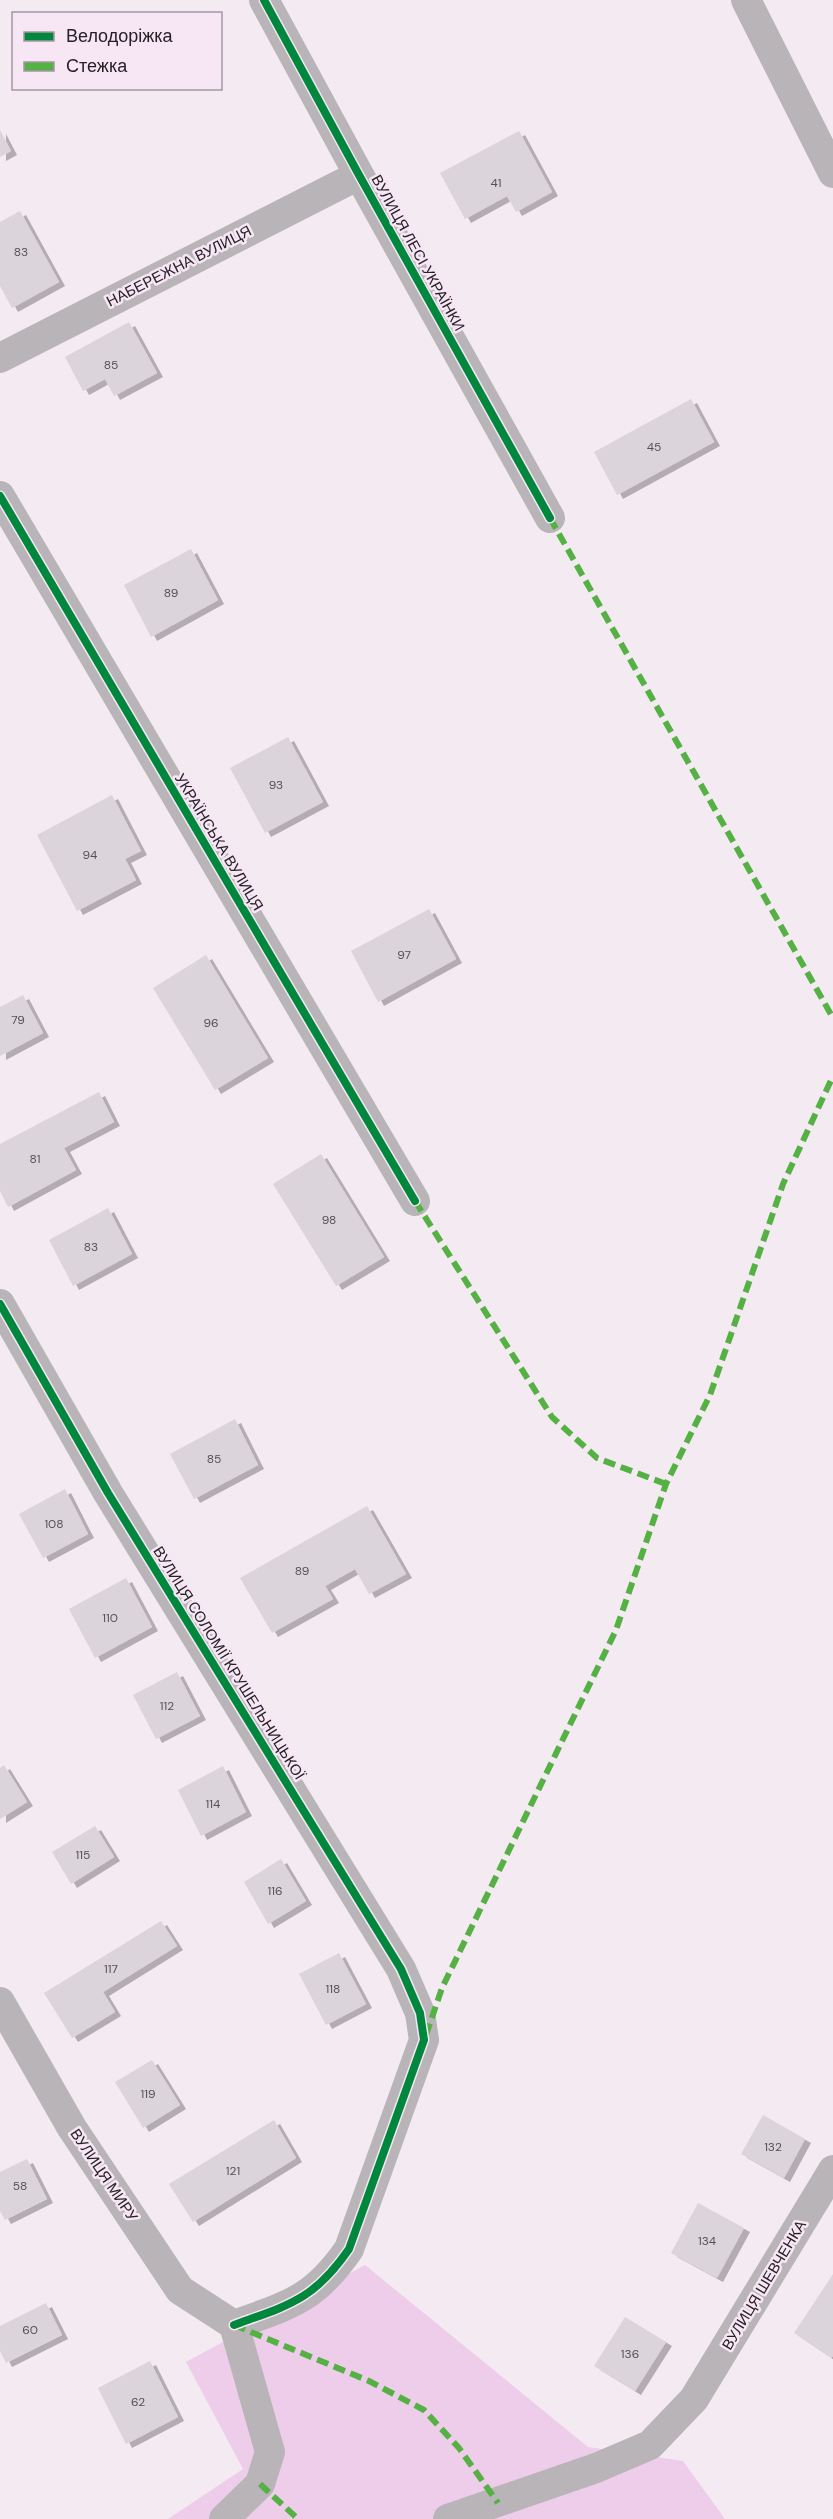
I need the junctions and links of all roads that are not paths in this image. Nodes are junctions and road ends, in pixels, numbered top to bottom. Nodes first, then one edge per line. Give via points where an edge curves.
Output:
1 (264, 0) edge
2 (747, 0) edge
3 (833, 173) edge
4 (359, 176) junction
5 (0, 357) edge
6 (0, 496) edge
7 (550, 518) dead end
8 (415, 1201) dead end
9 (0, 1304) edge
10 (0, 2002) edge
11 (833, 2170) edge
12 (234, 2325) junction
13 (224, 2519) edge
14 (448, 2519) edge

1 - 4 street, ВУЛИЦЯ ЛЕСІ УКРАЇНКИ
2 - 3 street
4 - 5 street, НАБЕРЕЖНА ВУЛИЦЯ
4 - 7 street, ВУЛИЦЯ ЛЕСІ УКРАЇНКИ
6 - 8 street, УКРАЇНСЬКА ВУЛИЦЯ
9 - 12 street, ВУЛИЦЯ СОЛОМІЇ КРУШЕЛЬНИЦЬКОЇ via 108,1493 400,1969 420,2013 424,2040 344,2256 314,2290 292,2304
10 - 12 street, ВУЛИЦЯ МИРУ via 72,2128 180,2290
11 - 14 street, ВУЛИЦЯ ШЕВЧЕНКА via 694,2399 650,2445 596,2468
12 - 13 street via 270,2452 260,2484

